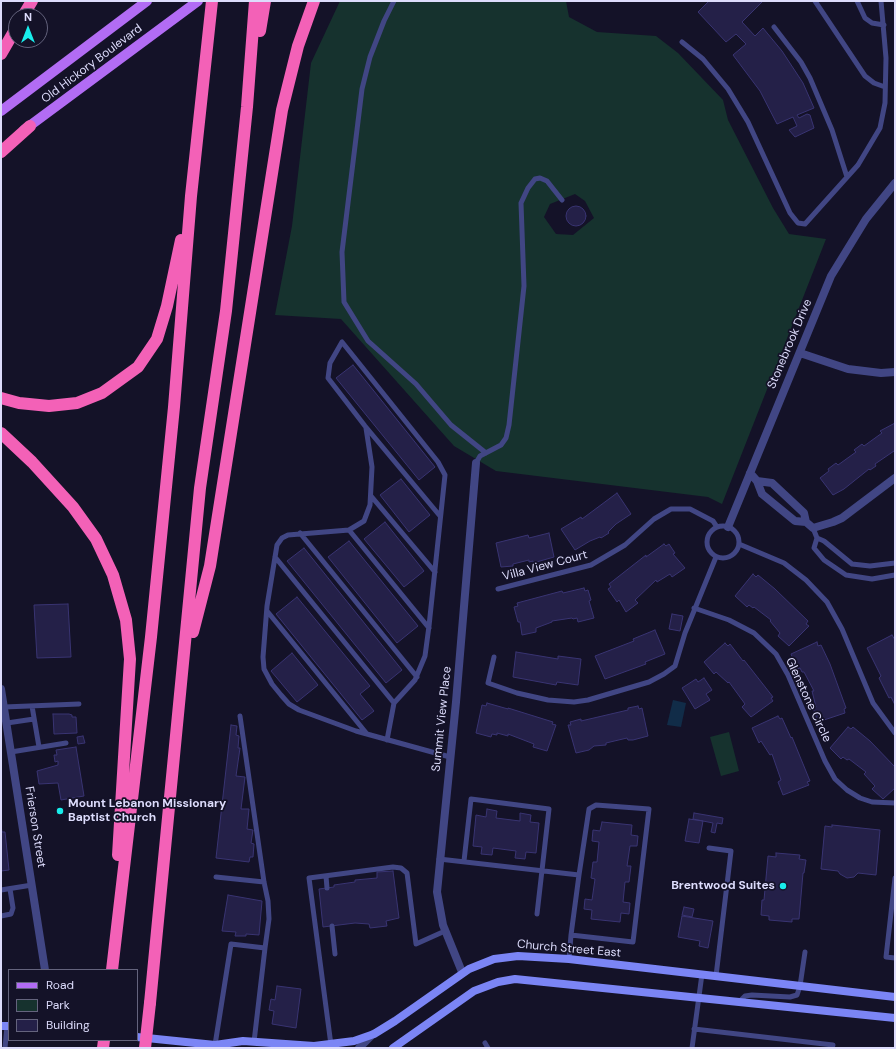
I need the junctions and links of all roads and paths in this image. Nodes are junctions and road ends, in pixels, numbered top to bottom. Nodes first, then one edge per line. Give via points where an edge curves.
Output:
1 (146, 1) edge
2 (198, 1) edge
3 (212, 1) edge
4 (255, 1) edge
5 (264, 1) edge
6 (314, 1) edge
7 (394, 1) edge
8 (815, 1) edge
9 (856, 1) edge
10 (881, 1) edge
11 (884, 25) junction
12 (774, 27) dead end
13 (8, 42) edge
14 (682, 42) dead end
15 (1, 54) edge
16 (885, 87) junction
17 (247, 107) junction
18 (1, 111) edge
19 (30, 126) junction
20 (1, 146) edge
21 (1, 152) edge
22 (847, 177) junction
23 (895, 183) edge
24 (191, 196) junction
25 (562, 200) dead end
26 (800, 353) junction
27 (895, 372) edge
28 (1, 398) edge
29 (365, 426) junction
30 (1, 433) edge
31 (486, 453) junction
32 (476, 463) joint
33 (750, 473) junction
34 (895, 478) edge
35 (758, 481) junction
36 (371, 496) junction
37 (440, 516) junction
38 (806, 522) junction
39 (716, 527) junction
40 (728, 527) junction
41 (813, 528) junction
42 (349, 530) junction
43 (300, 533) junction
44 (817, 538) junction
45 (739, 544) junction
46 (716, 556) junction
47 (275, 557) junction
48 (895, 563) edge
49 (435, 572) junction
50 (895, 575) edge
51 (498, 589) dead end
52 (694, 608) junction
53 (267, 611) junction
54 (429, 628) junction
55 (494, 657) dead end
56 (184, 668) junction
57 (417, 677) junction
58 (1, 689) edge
59 (394, 703) junction
60 (79, 704) dead end
61 (32, 706) junction
62 (3, 707) edge
63 (240, 716) dead end
64 (34, 719) junction
65 (7, 723) junction
66 (895, 733) edge
67 (367, 734) junction
68 (387, 740) junction
69 (66, 743) dead end
70 (39, 747) junction
71 (11, 752) junction
72 (450, 757) junction
73 (895, 804) edge
74 (709, 848) dead end
75 (439, 858) junction
76 (464, 861) junction
77 (542, 870) junction
78 (578, 875) junction
79 (326, 876) junction
80 (216, 877) dead end
81 (895, 878) edge
82 (264, 882) junction
83 (32, 885) junction
84 (327, 888) dead end
85 (10, 889) junction
86 (1, 890) edge
87 (537, 914) dead end
88 (1, 916) edge
89 (332, 926) dead end
90 (445, 931) junction
91 (571, 935) junction
92 (264, 948) junction
93 (805, 952) dead end
94 (335, 954) dead end
95 (895, 958) edge
96 (569, 959) junction
97 (45, 969) edge
98 (111, 969) edge
99 (111, 969) edge
100 (462, 972) junction
101 (702, 974) junction
102 (716, 976) junction
103 (800, 986) junction
104 (698, 997) junction
105 (895, 997) edge
106 (739, 1002) junction
107 (895, 1018) edge
108 (6, 1026) edge
109 (694, 1029) junction
110 (374, 1034) junction
111 (138, 1037) edge
112 (254, 1042) junction
113 (485, 1042) dead end
114 (331, 1045) junction
115 (217, 1047) edge
116 (317, 1047) edge
117 (5, 1048) edge
118 (145, 1048) edge
119 (359, 1048) edge
120 (393, 1048) edge
121 (488, 1048) edge
122 (692, 1048) edge
123 (832, 1048) edge

1 - 18 main road, Old Hickory Boulevard
2 - 19 main road, Old Hickory Boulevard
3 - 24 highway
4 - 17 highway
5 - 17 highway
6 - 56 highway via 298,46 282,110 210,566
7 - 31 lane via 370,57 362,89 342,252 344,302 368,341 416,384 451,425
8 - 16 lane via 865,76
9 - 11 lane via 865,18 872,23
10 - 11 lane
11 - 16 lane
12 - 22 lane via 810,78 832,130
13 - 15 highway
14 - 22 lane via 703,60 728,90 748,122 790,213 798,222 805,224
16 - 22 lane via 880,128 858,165
17 - 56 highway via 226,311 200,488
19 - 20 main road, Old Hickory Boulevard
19 - 21 highway
23 - 26 street, Stonebrook Drive via 866,219 831,276
24 - 28 highway via 167,306 157,339 138,367 102,393 77,404 19,404
24 - 98 highway via 174,407 151,637
25 - 31 lane via 547,181 540,178 532,183 521,203 524,286 509,425 506,438 501,445
26 - 27 street via 848,369
26 - 33 street, Stonebrook Drive
29 - 36 lane via 372,467
29 - 37 lane
29 - 37 lane via 328,378 330,363 342,342 438,462 444,475
30 - 99 highway via 73,506 96,539 113,575 126,620 130,659
31 - 32 lane via 480,456
32 - 72 street, Summit View Place
33 - 35 street
33 - 40 street, Stonebrook Drive
34 - 41 street via 842,518
35 - 38 street via 772,483 804,513
35 - 38 street via 762,494 795,521
36 - 42 lane via 367,516 359,525
36 - 49 lane
37 - 49 lane
38 - 41 street
39 - 40 lane
39 - 46 lane via 709,532 706,542 710,552
39 - 51 lane, Villa View Court via 713,521 690,509 670,509 620,548 591,565
40 - 45 lane via 736,534
41 - 44 lane
42 - 43 lane
42 - 54 lane
43 - 47 lane via 288,535 279,541
43 - 57 lane
44 - 48 lane via 852,564 870,566
44 - 50 lane via 814,548 824,560 846,575 872,579
45 - 46 lane via 730,556
45 - 66 lane via 784,563 806,580 827,602 842,629 873,703
46 - 52 lane
47 - 53 lane
47 - 59 lane
49 - 54 lane
52 - 55 lane via 676,666 649,682 588,700 574,702 541,699 488,682
52 - 73 lane, Glenstone Circle via 729,620 754,634 776,654 835,779 847,790 872,802
53 - 67 lane
53 - 67 lane via 263,663 267,675 281,695 299,710
54 - 57 lane via 425,656
56 - 118 highway, bridge
57 - 59 lane
58 - 62 street, Frierson Street
59 - 68 lane
60 - 61 lane
61 - 62 lane
61 - 64 lane
62 - 65 street, Frierson Street
63 - 82 lane
64 - 65 lane
64 - 70 lane
65 - 71 street, Frierson Street
67 - 68 lane
68 - 72 lane
69 - 70 lane
70 - 71 lane
71 - 83 street, Frierson Street
72 - 75 street, Summit View Place
74 - 102 lane via 731,852
75 - 76 lane
75 - 90 street, Summit View Place via 437,898
76 - 77 lane
76 - 77 lane via 471,799 549,808
77 - 78 lane
77 - 87 lane
78 - 91 lane
78 - 91 lane via 590,808 604,805 649,809 633,942
79 - 84 lane
79 - 90 lane via 397,866 405,870 416,944
79 - 114 lane via 309,878
80 - 82 lane
81 - 95 lane via 886,957
82 - 92 lane via 269,919
83 - 85 lane
83 - 97 street, Frierson Street
85 - 86 lane
85 - 88 lane via 13,908 11,914
89 - 94 lane
90 - 100 street, Summit View Place
91 - 96 lane
92 - 112 lane
92 - 115 lane via 231,944
93 - 103 lane
96 - 100 main road, Church Street East via 505,957 483,962
96 - 101 main road, Church Street East
100 - 110 main road, Church Street East
101 - 102 main road, Church Street East
101 - 104 lane
102 - 103 main road, Church Street East
103 - 105 main road, Church Street East
103 - 106 lane via 799,993 793,997 752,995 745,996
104 - 106 main road
104 - 109 lane
104 - 120 main road via 515,979 474,991
106 - 107 main road
108 - 117 lane
109 - 122 lane
109 - 123 lane via 833,1045
110 - 114 main road, Church Street East
110 - 119 street
111 - 115 main road, Church Street East
112 - 115 main road, Church Street East via 243,1041
112 - 116 main road, Church Street East
113 - 121 lane
114 - 116 main road, Church Street East

